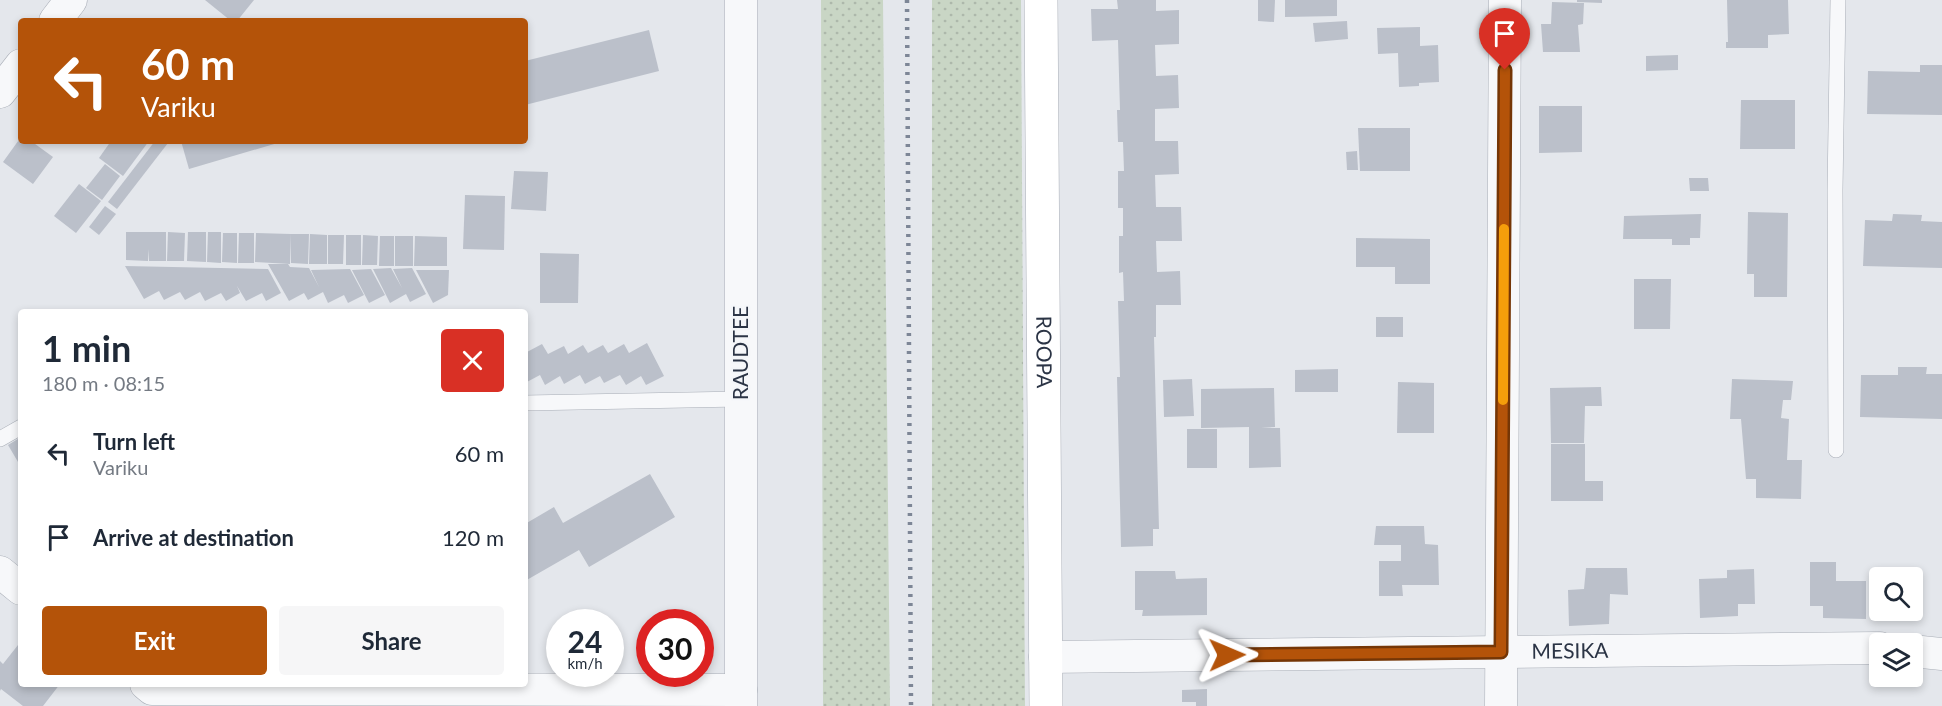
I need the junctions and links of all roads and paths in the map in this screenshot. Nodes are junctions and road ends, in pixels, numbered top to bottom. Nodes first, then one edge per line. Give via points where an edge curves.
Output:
1 (71, 0) edge
2 (741, 0) edge
3 (1041, 0) edge
4 (1505, 0) edge
5 (1838, 0) edge
6 (57, 18) edge
7 (18, 68) edge
8 (0, 92) edge
9 (741, 399) junction
10 (528, 403) edge
11 (18, 429) edge
12 (0, 439) edge
13 (1836, 450) dead end
14 (0, 572) edge
15 (18, 587) edge
16 (1869, 648) edge
17 (1501, 652) junction
18 (1923, 652) edge
19 (1942, 654) edge
20 (1045, 657) junction
21 (150, 687) edge
22 (741, 698) edge
23 (1046, 706) edge
24 (1501, 706) edge

1 - 6 street
2 - 9 street, RAUDTEE
3 - 20 street, ROOPA
4 - 17 street
5 - 13 lane
7 - 8 street
9 - 10 lane
9 - 22 street, RAUDTEE
11 - 12 lane
14 - 15 street
16 - 17 street, MESIKA
17 - 20 street, MESIKA
17 - 24 street
18 - 19 street
20 - 23 street, ROOPA
21 - 22 street

